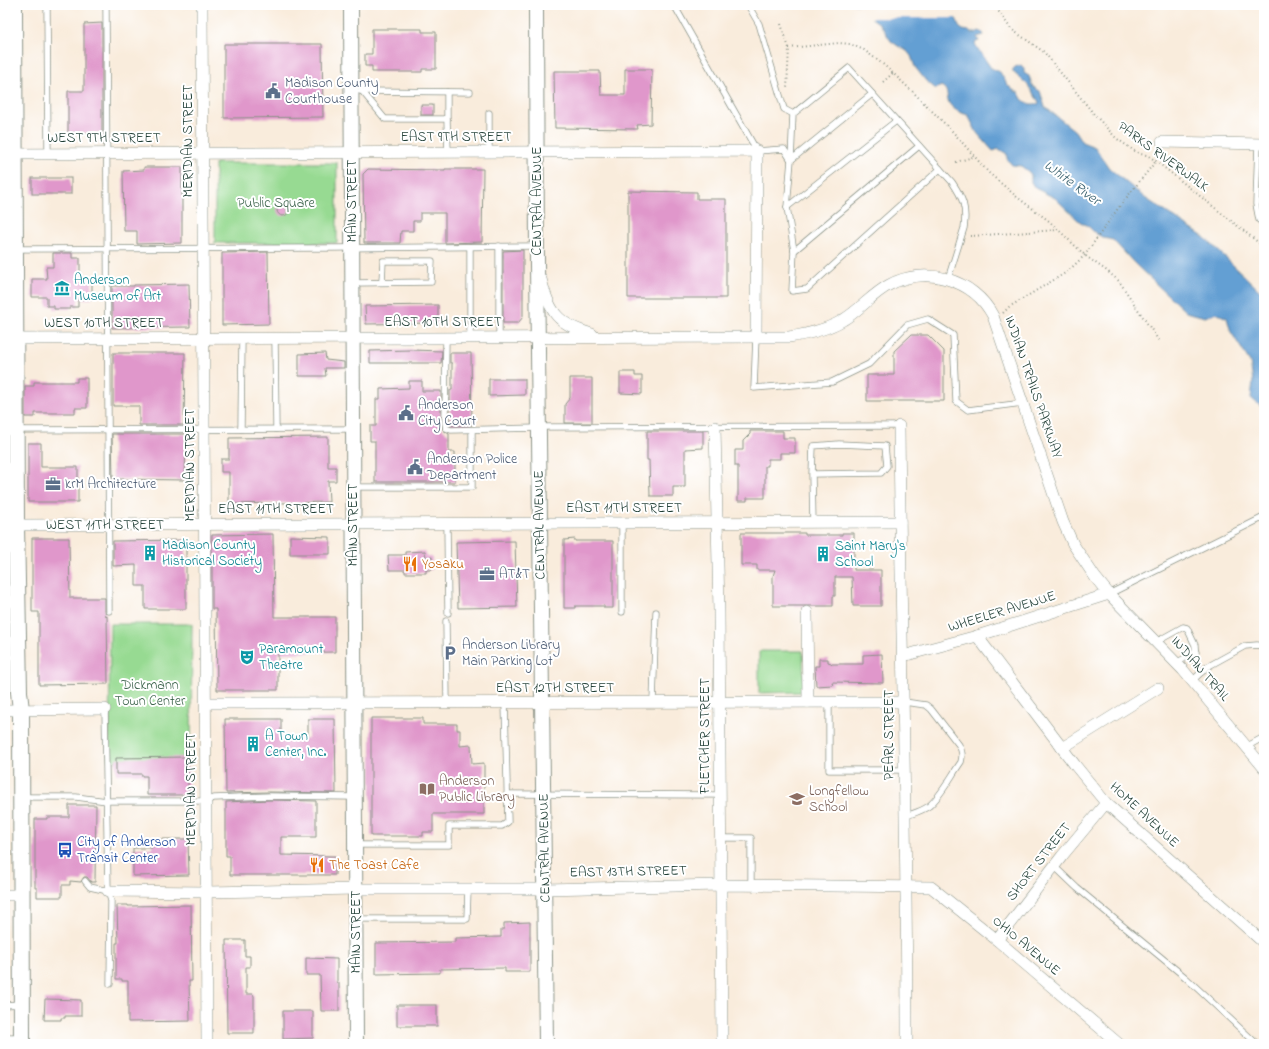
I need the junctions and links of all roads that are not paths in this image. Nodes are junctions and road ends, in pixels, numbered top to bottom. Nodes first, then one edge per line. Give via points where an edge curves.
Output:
1 (5, 5) edge
2 (14, 5) edge
3 (18, 5) edge
4 (47, 5) edge
5 (106, 5) edge
6 (202, 5) edge
7 (351, 5) edge
8 (536, 5) edge
9 (674, 5) edge
10 (748, 5) edge
11 (357, 91) junction
12 (447, 92) junction
13 (470, 92) dead end
14 (872, 94) junction
15 (488, 113) dead end
16 (793, 114) junction
17 (447, 119) junction
18 (896, 121) junction
19 (1162, 142) dead end
20 (1261, 144) edge
21 (919, 146) junction
22 (757, 151) junction
23 (352, 152) junction
24 (448, 152) junction
25 (489, 152) junction
26 (537, 152) junction
27 (107, 153) junction
28 (203, 153) junction
29 (10, 154) edge
30 (48, 154) junction
31 (791, 160) junction
32 (940, 169) junction
33 (788, 207) junction
34 (1264, 223) edge
35 (499, 246) junction
36 (537, 246) junction
37 (470, 247) junction
38 (352, 248) junction
39 (10, 249) edge
40 (107, 249) junction
41 (204, 249) junction
42 (794, 251) junction
43 (537, 264) junction
44 (948, 279) junction
45 (382, 282) junction
46 (352, 283) junction
47 (499, 337) junction
48 (538, 337) junction
49 (616, 337) junction
50 (683, 337) joint
51 (756, 337) junction
52 (107, 338) junction
53 (204, 338) junction
54 (242, 338) junction
55 (274, 338) junction
56 (353, 338) junction
57 (446, 338) junction
58 (470, 338) junction
59 (11, 339) edge
60 (1023, 403) junction
61 (899, 426) joint
62 (715, 427) junction
63 (539, 428) junction
64 (204, 429) junction
65 (241, 429) junction
66 (276, 429) junction
67 (353, 429) junction
68 (11, 430) edge
69 (108, 430) junction
70 (472, 430) junction
71 (812, 474) junction
72 (353, 488) junction
73 (1264, 517) edge
74 (813, 522) junction
75 (900, 522) junction
76 (540, 523) junction
77 (622, 523) junction
78 (717, 523) junction
79 (353, 524) junction
80 (447, 524) junction
81 (10, 525) edge
82 (108, 525) junction
83 (205, 525) junction
84 (1109, 594) junction
85 (109, 611) dead end
86 (622, 612) dead end
87 (656, 612) dead end
88 (807, 612) dead end
89 (448, 613) dead end
90 (446, 621) dead end
91 (977, 636) junction
92 (1156, 642) junction
93 (1264, 646) edge
94 (1196, 652) junction
95 (903, 656) junction
96 (1176, 663) junction
97 (1202, 672) junction
98 (1192, 681) junction
99 (1158, 688) dead end
100 (542, 702) junction
101 (653, 702) junction
102 (720, 702) junction
103 (808, 702) junction
104 (829, 702) junction
105 (904, 702) junction
106 (354, 703) junction
107 (447, 703) junction
108 (505, 703) junction
109 (206, 704) junction
110 (105, 709) joint
111 (13, 710) edge
112 (1264, 737) edge
113 (1246, 747) junction
114 (1062, 748) junction
115 (1264, 768) edge
116 (904, 770) junction
117 (507, 794) junction
118 (544, 794) junction
119 (720, 794) junction
120 (21, 797) junction
121 (355, 797) junction
122 (84, 798) junction
123 (107, 801) junction
124 (206, 801) junction
125 (1106, 803) junction
126 (84, 805) dead end
127 (906, 816) junction
128 (720, 838) junction
129 (355, 844) junction
130 (1054, 866) junction
131 (85, 880) dead end
132 (720, 885) junction
133 (751, 885) junction
134 (907, 886) junction
135 (355, 889) junction
136 (468, 889) junction
137 (545, 889) junction
138 (108, 891) junction
139 (207, 892) junction
140 (5, 895) edge
141 (21, 895) junction
142 (356, 919) junction
143 (997, 940) junction
144 (1264, 943) edge
145 (110, 984) dead end
146 (5, 1004) edge
147 (22, 1004) junction
148 (5, 1036) edge
149 (22, 1040) edge
150 (207, 1044) edge
151 (356, 1044) edge
152 (546, 1044) edge
153 (722, 1044) edge
154 (907, 1044) edge
155 (1119, 1044) edge
156 (1257, 1044) edge

1 - 2 main road
2 - 3 main road
2 - 29 main road
4 - 30 lane
5 - 27 lane
6 - 28 street, MERIDIAN STREET
7 - 11 street, MAIN STREET
8 - 26 street, CENTRAL AVENUE
9 - 22 lane
10 - 16 lane via 759,24 784,109
11 - 12 lane
11 - 17 lane via 385,119
11 - 23 street, MAIN STREET
12 - 13 lane
12 - 17 lane
14 - 16 lane via 849,68
14 - 18 lane
14 - 31 lane
15 - 25 lane
16 - 31 lane
17 - 24 lane
18 - 21 lane
18 - 33 lane
19 - 20 street
20 - 34 lane via 1256,204 1259,220
21 - 32 lane
21 - 42 lane
22 - 26 street, EAST 9TH STREET
22 - 31 lane via 784,149
22 - 51 street
23 - 24 street, EAST 9TH STREET
23 - 28 street, EAST 9TH STREET
23 - 38 street, MAIN STREET
24 - 25 street, EAST 9TH STREET
25 - 26 street, EAST 9TH STREET
26 - 36 street, CENTRAL AVENUE
27 - 28 street, WEST 9TH STREET
27 - 30 street, WEST 9TH STREET
27 - 40 lane
28 - 41 street, MERIDIAN STREET
29 - 30 street, WEST 9TH STREET
29 - 39 main road
31 - 33 lane
32 - 42 lane via 807,289 792,291
32 - 44 lane via 952,182 963,202 965,220
33 - 42 lane
35 - 36 lane
35 - 37 lane
35 - 47 lane
36 - 43 street, CENTRAL AVENUE
37 - 38 lane
37 - 58 lane
38 - 41 lane
38 - 46 street, MAIN STREET
39 - 40 lane
39 - 59 main road
40 - 41 lane
40 - 52 lane
41 - 53 street, MERIDIAN STREET
43 - 48 street, CENTRAL AVENUE
43 - 49 street via 548,304 561,321 598,336
44 - 51 street, INDIAN TRAILS PARKWAY via 920,276 900,280 888,285 843,321 821,330 789,337
44 - 60 street, INDIAN TRAILS PARKWAY via 973,292 991,312
45 - 45 lane via 431,282 432,261 383,261
45 - 46 lane
46 - 56 street, MAIN STREET
47 - 48 street, EAST 10TH STREET
47 - 58 street, EAST 10TH STREET
48 - 49 street, EAST 10TH STREET
48 - 63 street, CENTRAL AVENUE
49 - 50 street, EAST 10TH STREET
50 - 51 street, INDIAN TRAILS PARKWAY
51 - 60 lane via 754,388 832,382 869,364 907,325 928,319 953,335 956,401 968,410
52 - 53 street, WEST 10TH STREET
52 - 59 street, WEST 10TH STREET
52 - 69 lane
53 - 54 street, EAST 10TH STREET
53 - 64 street, MERIDIAN STREET
54 - 55 street, EAST 10TH STREET
54 - 65 lane
55 - 56 street, EAST 10TH STREET
55 - 66 lane
56 - 57 street, EAST 10TH STREET
56 - 67 street, MAIN STREET
57 - 58 street, EAST 10TH STREET
57 - 70 lane via 446,428
59 - 68 main road
60 - 84 street, INDIAN TRAILS PARKWAY via 1063,522 1083,561
61 - 62 lane
61 - 75 street, PEARL STREET
62 - 63 lane
62 - 78 street, FLETCHER STREET
63 - 70 lane
63 - 76 street, CENTRAL AVENUE
64 - 65 lane
64 - 69 lane
64 - 83 street, MERIDIAN STREET
65 - 66 lane
66 - 67 lane
67 - 72 street, MAIN STREET
68 - 69 lane
68 - 81 main road
69 - 82 lane
70 - 72 lane via 472,487
71 - 71 lane via 881,474 887,466 885,446 813,446
71 - 74 lane
72 - 79 street, MAIN STREET
73 - 84 lane
74 - 75 street, EAST 11TH STREET
74 - 78 street, EAST 11TH STREET
75 - 95 street, PEARL STREET
76 - 77 street, EAST 11TH STREET
76 - 80 street, EAST 11TH STREET
76 - 100 street, CENTRAL AVENUE
77 - 78 street, EAST 11TH STREET
77 - 86 lane
78 - 102 street, FLETCHER STREET
79 - 80 street, EAST 11TH STREET
79 - 83 street, EAST 11TH STREET
79 - 106 street, MAIN STREET
80 - 89 lane
81 - 82 street, WEST 11TH STREET
81 - 111 main road via 19,692
82 - 83 street, WEST 11TH STREET
82 - 85 lane
83 - 109 street, MERIDIAN STREET
84 - 91 street, WHEELER AVENUE
84 - 92 street, INDIAN TRAIL
87 - 101 lane
88 - 103 street
90 - 107 lane
91 - 95 street, WHEELER AVENUE
91 - 114 street, HOME AVENUE
92 - 94 lane via 1183,627 1187,628
92 - 96 street, INDIAN TRAIL
93 - 97 lane via 1245,646
94 - 96 lane
94 - 97 lane via 1196,664
95 - 105 street, PEARL STREET
96 - 98 street, INDIAN TRAIL
97 - 98 lane
98 - 113 street, INDIAN TRAIL
99 - 114 street
100 - 101 street, EAST 12TH STREET
100 - 108 street, EAST 12TH STREET
100 - 118 street, CENTRAL AVENUE
101 - 102 street, EAST 12TH STREET
102 - 103 street, EAST 12TH STREET
102 - 119 street, FLETCHER STREET
103 - 104 street, EAST 12TH STREET
104 - 105 street, EAST 12TH STREET
104 - 116 lane via 829,770
105 - 116 street, PEARL STREET
105 - 127 lane via 926,705 931,709 962,751 961,762 936,799 928,806
106 - 107 street, EAST 12TH STREET
106 - 109 street, EAST 12TH STREET
106 - 121 street, MAIN STREET
107 - 108 street, EAST 12TH STREET
108 - 117 lane
109 - 124 street, MERIDIAN STREET
110 - 111 street
110 - 123 lane
111 - 120 main road
112 - 113 lane
113 - 115 street, INDIAN TRAIL
114 - 125 street, HOME AVENUE
116 - 127 street, PEARL STREET
117 - 118 lane
117 - 129 lane via 508,822 502,826 449,826 449,844
118 - 119 lane
118 - 137 street, CENTRAL AVENUE
119 - 128 street, FLETCHER STREET
120 - 122 lane
120 - 141 main road
121 - 124 lane via 238,797
121 - 129 street, MAIN STREET
122 - 123 lane
122 - 126 lane
123 - 124 lane
123 - 138 lane
124 - 139 street, MERIDIAN STREET
125 - 130 street, SHORT STREET
125 - 144 street, HOME AVENUE
127 - 134 street, PEARL STREET
128 - 132 street, FLETCHER STREET
128 - 133 lane via 751,838
129 - 135 street, MAIN STREET
130 - 143 street, SHORT STREET
130 - 156 lane via 1185,977
131 - 138 lane via 90,887
132 - 133 street, EAST 13TH STREET
132 - 137 street, EAST 13TH STREET
132 - 153 street, FLETCHER STREET
133 - 134 street, EAST 13TH STREET
134 - 143 street, OHIO AVENUE via 931,887
134 - 154 street, PEARL STREET
135 - 136 street, EAST 13TH STREET
135 - 139 street, EAST 13TH STREET
135 - 142 street, MAIN STREET
136 - 137 street, EAST 13TH STREET
136 - 142 lane via 467,919
137 - 152 street, CENTRAL AVENUE
138 - 139 street, EAST 13TH STREET
138 - 145 lane via 111,901
139 - 150 street, MERIDIAN STREET
140 - 141 street
141 - 147 main road
142 - 151 street, MAIN STREET
143 - 155 street, OHIO AVENUE
146 - 147 lane
147 - 149 main road
148 - 149 lane

